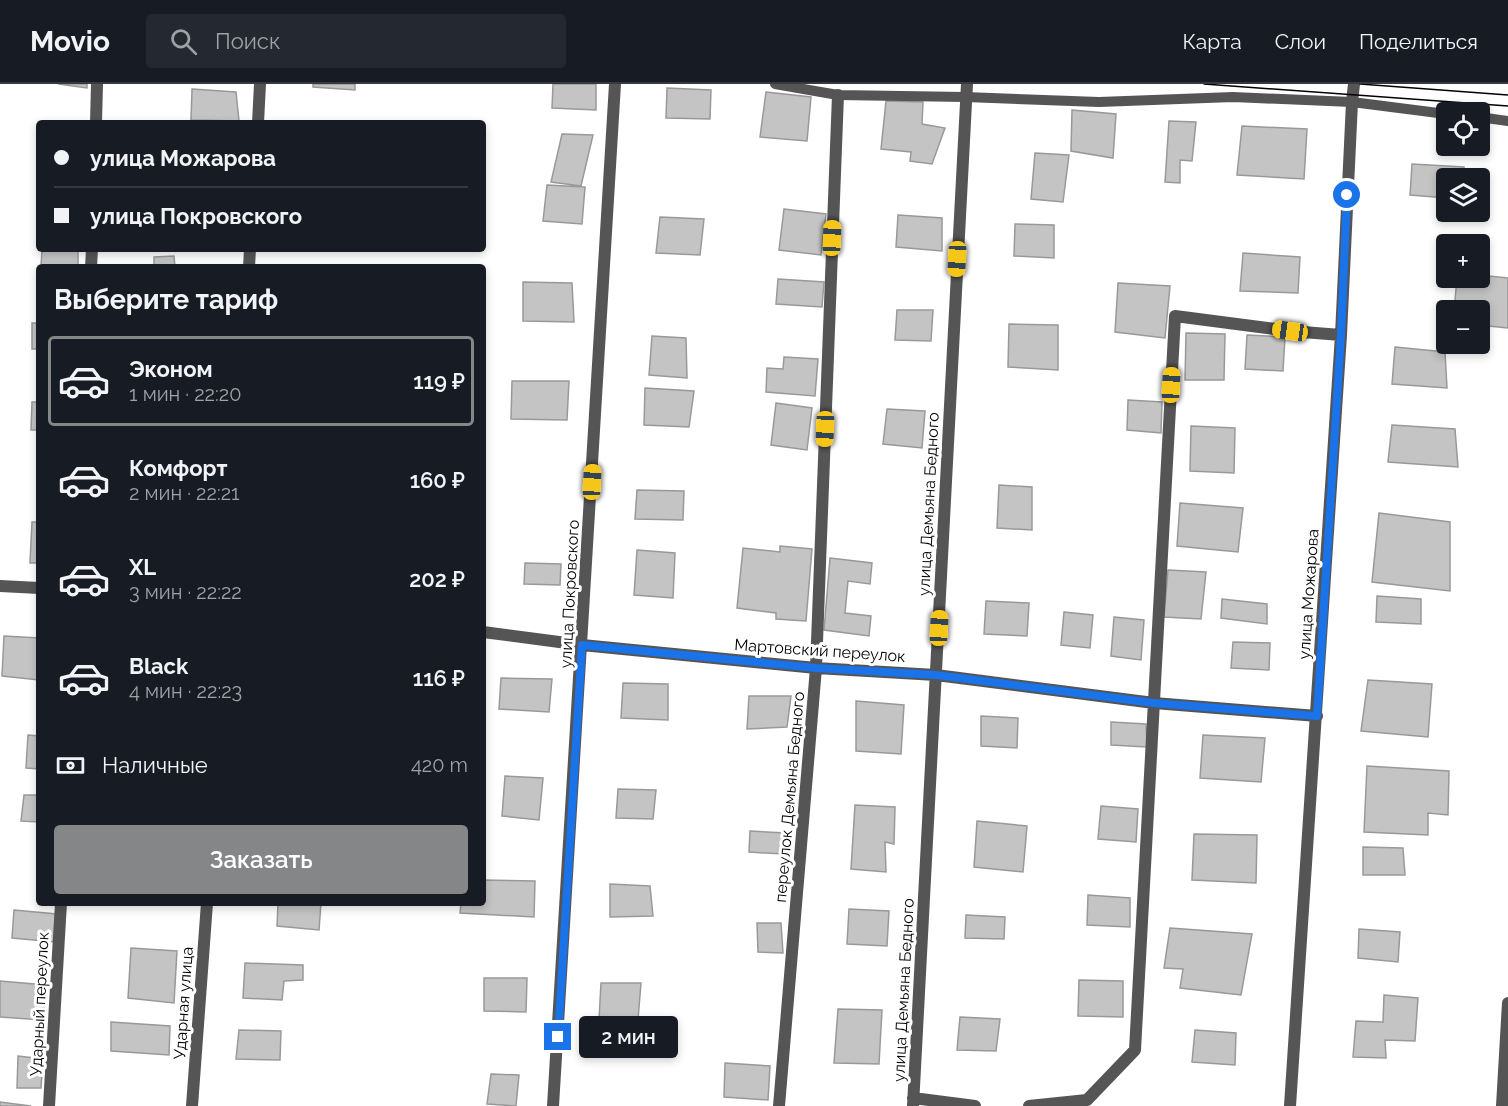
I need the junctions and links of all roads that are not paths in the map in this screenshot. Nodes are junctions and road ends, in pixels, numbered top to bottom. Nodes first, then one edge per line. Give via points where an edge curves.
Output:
1 (97, 84) edge
2 (260, 84) edge
3 (615, 84) edge
4 (775, 84) edge
5 (1354, 84) edge
6 (966, 90) edge
7 (838, 95) junction
8 (1352, 102) junction
9 (1436, 113) edge
10 (1490, 119) edge
11 (96, 120) edge
12 (258, 120) edge
13 (1508, 121) edge
14 (1341, 335) junction
15 (0, 586) edge
16 (36, 588) edge
17 (486, 632) edge
18 (582, 645) junction
19 (816, 668) junction
20 (936, 675) junction
21 (1154, 703) junction
22 (1317, 716) junction
23 (62, 906) edge
24 (207, 906) edge
25 (1508, 1003) edge
26 (913, 1102) edge
27 (50, 1106) edge
28 (192, 1106) edge
29 (553, 1106) edge
30 (779, 1106) edge
31 (975, 1106) edge
32 (1029, 1106) edge
33 (1290, 1106) edge
34 (1502, 1106) edge

1 - 11 street
2 - 12 street
3 - 18 street, улица Покровского
4 - 7 lane
5 - 8 street, улица Можарова
6 - 7 lane
6 - 8 lane via 1099,102 1233,97
6 - 20 street, улица Демьяна Бедного
7 - 19 street, переулок Демьяна Бедного
8 - 9 lane
8 - 14 street, улица Можарова
10 - 13 lane
14 - 21 street via 1175,316
14 - 22 street, улица Можарова
15 - 16 street
17 - 18 street, Мартовский переулок
18 - 19 street, Мартовский переулок
18 - 29 street, улица Покровского
19 - 20 street, Мартовский переулок
19 - 30 street, переулок Демьяна Бедного
20 - 21 street, Мартовский переулок
20 - 26 street, улица Демьяна Бедного
21 - 22 street, Мартовский переулок
21 - 32 street via 1135,1050 1087,1100
22 - 33 street, улица Можарова
23 - 27 street, Ударный переулок
24 - 28 street, Ударная улица
25 - 34 street
26 - 31 street

